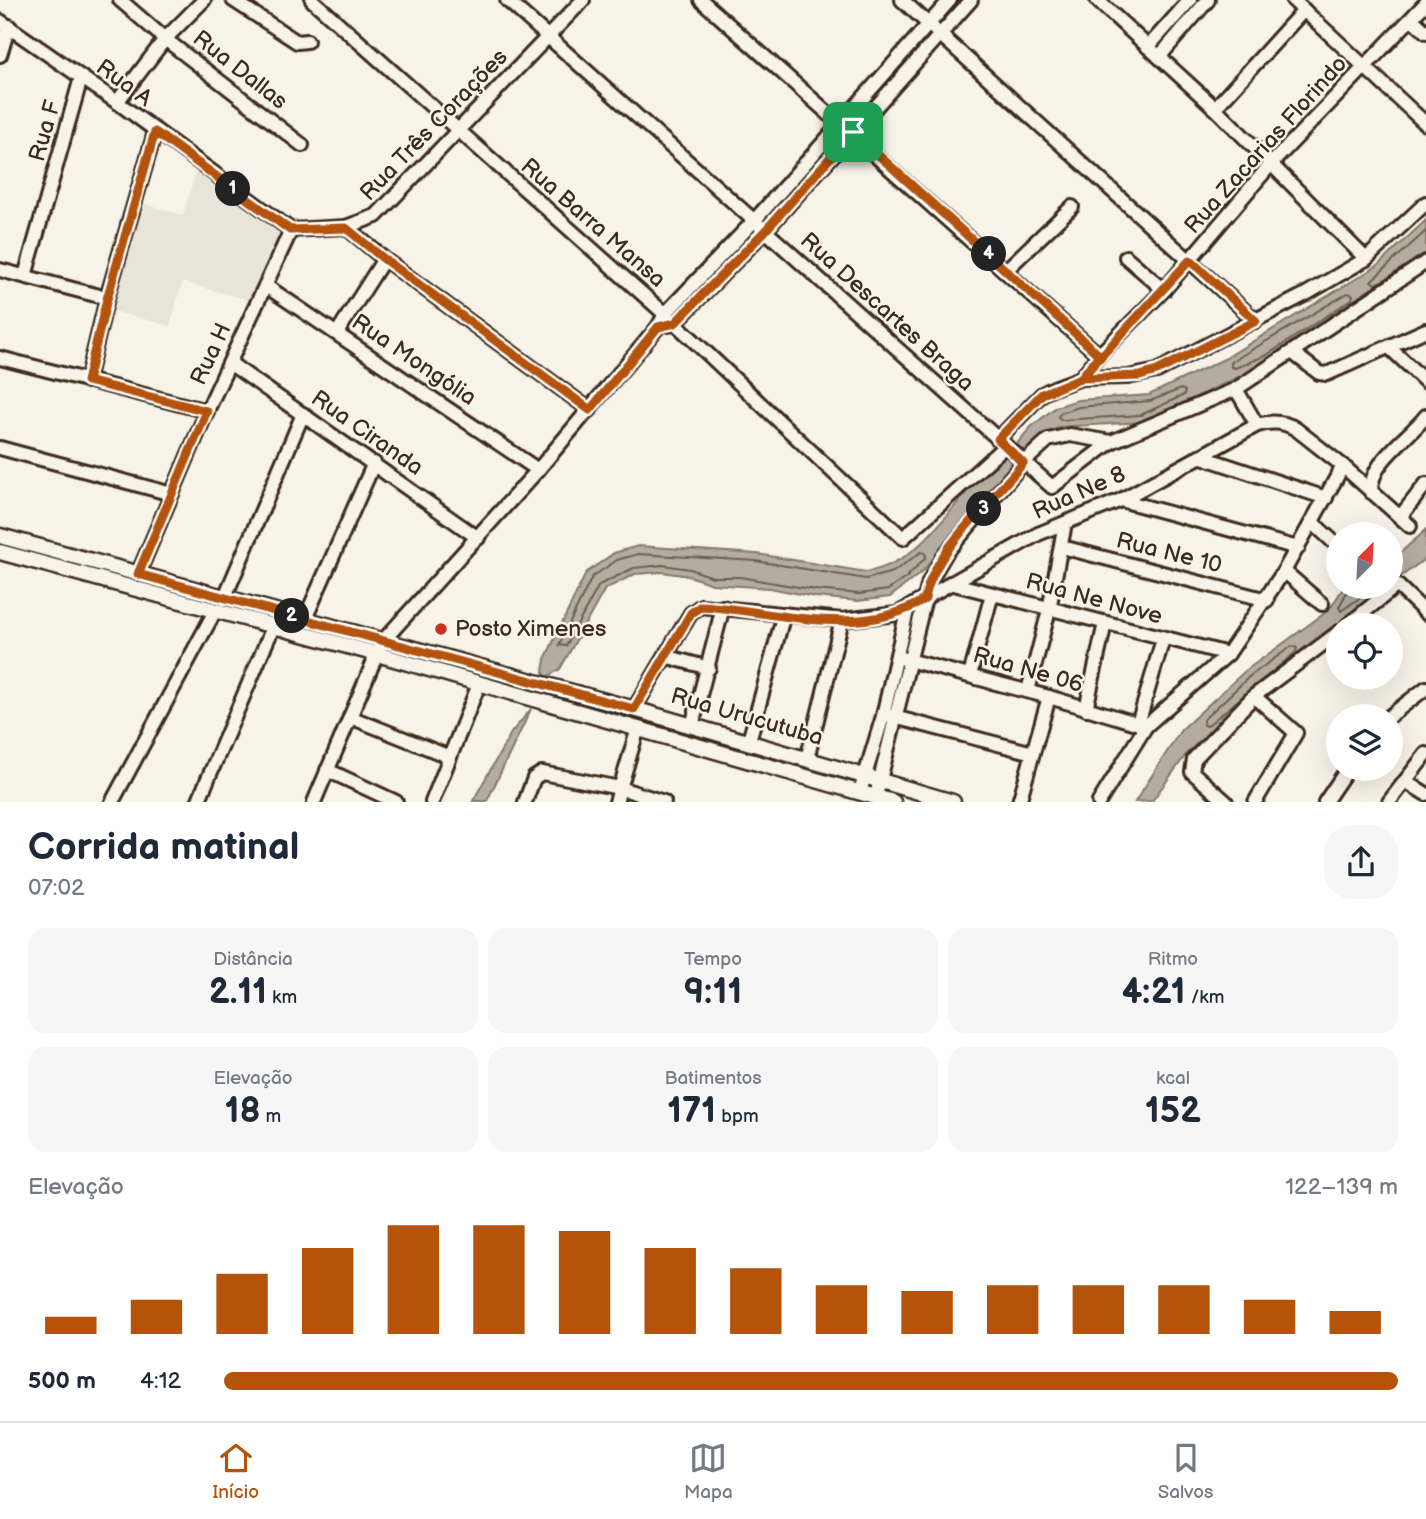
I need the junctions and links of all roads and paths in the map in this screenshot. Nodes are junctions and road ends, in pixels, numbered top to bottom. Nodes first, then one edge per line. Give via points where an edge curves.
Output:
1 (120, 0) edge
2 (204, 0) edge
3 (233, 0) edge
4 (312, 0) edge
5 (507, 0) edge
6 (583, 0) edge
7 (701, 0) edge
8 (902, 0) edge
9 (950, 0) edge
10 (971, 0) edge
11 (1097, 0) edge
12 (1190, 0) edge
13 (1293, 0) edge
14 (1202, 2) edge
15 (1426, 3) edge
16 (1304, 10) junction
17 (1412, 19) junction
18 (4, 23) edge
19 (929, 24) junction
20 (1426, 32) edge
21 (940, 34) junction
22 (548, 37) junction
23 (165, 39) junction
24 (307, 41) dead end
25 (1148, 47) junction
26 (0, 55) edge
27 (1159, 57) junction
28 (1364, 69) junction
29 (81, 79) junction
30 (117, 102) junction
31 (1215, 108) junction
32 (842, 122) junction
33 (1426, 124) edge
34 (155, 132) junction
35 (458, 132) junction
36 (853, 132) junction
37 (302, 145) dead end
38 (1270, 164) junction
39 (1426, 203) edge
40 (1072, 207) dead end
41 (754, 221) junction
42 (346, 228) junction
43 (290, 230) junction
44 (765, 231) junction
45 (1126, 257) dead end
46 (384, 259) junction
47 (1366, 259) junction
48 (1190, 260) junction
49 (1424, 269) edge
50 (0, 270) edge
51 (1006, 270) junction
52 (26, 276) junction
53 (266, 286) junction
54 (1164, 290) junction
55 (107, 299) junction
56 (670, 319) junction
57 (1256, 321) junction
58 (1426, 330) edge
59 (337, 333) junction
60 (1390, 348) junction
61 (1293, 353) junction
62 (1099, 355) junction
63 (0, 358) edge
64 (231, 364) junction
65 (1081, 378) junction
66 (87, 381) junction
67 (1426, 382) edge
68 (1236, 389) junction
69 (590, 410) junction
70 (207, 411) junction
71 (303, 414) junction
72 (1426, 416) edge
73 (1262, 423) junction
74 (1001, 442) junction
75 (1111, 442) junction
76 (0, 448) edge
77 (1199, 456) junction
78 (374, 463) junction
79 (1023, 463) junction
80 (1343, 466) junction
81 (538, 470) junction
82 (1426, 485) edge
83 (1371, 492) junction
84 (172, 494) junction
85 (1326, 498) junction
86 (1121, 500) junction
87 (1312, 522) junction
88 (1065, 523) junction
89 (1326, 535) edge
90 (0, 536) edge
91 (478, 538) junction
92 (1062, 547) junction
93 (1298, 548) junction
94 (0, 552) edge
95 (48, 557) junction
96 (74, 564) junction
97 (1284, 571) junction
98 (138, 574) junction
99 (950, 583) junction
100 (992, 594) junction
101 (925, 599) junction
102 (1267, 600) junction
103 (1322, 604) dead end
104 (219, 605) junction
105 (723, 607) junction
106 (1049, 610) junction
107 (907, 611) junction
108 (1363, 613) edge
109 (1426, 613) edge
110 (784, 614) junction
111 (305, 619) junction
112 (842, 620) junction
113 (1105, 624) junction
114 (273, 626) junction
115 (1163, 639) junction
116 (1326, 642) edge
117 (379, 648) junction
118 (1228, 654) junction
119 (665, 656) junction
120 (904, 658) junction
121 (709, 668) junction
122 (970, 675) junction
123 (479, 684) junction
124 (1426, 688) edge
125 (1028, 691) junction
126 (1254, 696) junction
127 (1049, 697) junction
128 (1403, 706) edge
129 (634, 709) junction
130 (1086, 709) junction
131 (883, 716) junction
132 (350, 717) junction
133 (896, 717) junction
134 (1142, 725) junction
135 (692, 726) junction
136 (638, 728) junction
137 (748, 741) junction
138 (1033, 753) junction
139 (1426, 754) edge
140 (450, 757) junction
141 (807, 759) junction
142 (327, 770) junction
143 (873, 776) junction
144 (1339, 781) edge
145 (1405, 781) junction
146 (860, 792) junction
147 (1426, 794) edge
148 (618, 795) edge
149 (876, 796) junction
150 (1222, 800) edge
151 (112, 802) edge
152 (198, 802) edge
153 (314, 802) edge
154 (396, 802) edge
155 (432, 802) edge
156 (525, 802) edge
157 (664, 802) edge
158 (893, 802) edge
159 (953, 802) edge
160 (1019, 802) edge
161 (1099, 802) edge
162 (1255, 802) edge
163 (1325, 802) edge
164 (1389, 802) edge

1 - 23 street, Rua Dallas
2 - 23 street
3 - 24 street via 297,42
4 - 35 street, Rua Barra Mansa
5 - 22 street, Rua Descartes Braga
6 - 22 street, Rua Três Corações
7 - 32 street
8 - 19 street
9 - 19 street
10 - 21 street
11 - 25 street
12 - 25 street
13 - 16 street
14 - 27 street
15 - 17 street, Rua Zacarias Florindo
16 - 28 street
16 - 31 street
17 - 20 street
17 - 28 street, Rua Zacarias Florindo
18 - 26 street
18 - 29 street, Rua A
19 - 21 street
19 - 32 street
21 - 36 street
21 - 48 street
22 - 35 street, Rua Três Corações
22 - 41 street, Rua Descartes Braga
23 - 30 street
23 - 37 street, Rua Dallas
25 - 27 street
27 - 31 street
28 - 33 street
28 - 38 street, Rua Zacarias Florindo
29 - 30 street, Rua A
29 - 52 street, Rua F
30 - 34 street, Rua A
31 - 38 street
32 - 36 street
32 - 41 street
34 - 43 street, Rua A
34 - 55 street
35 - 42 street, Rua Três Corações via 376,216
35 - 56 street, Rua Barra Mansa
36 - 44 street
36 - 51 street
38 - 47 street
38 - 48 street, Rua Zacarias Florindo
39 - 47 street
40 - 51 street
41 - 44 street, Rua Descartes Braga
41 - 56 street
42 - 43 street, Rua Três Corações
42 - 46 street
43 - 53 street, Rua H
44 - 56 street
44 - 74 street, Rua Descartes Braga
45 - 54 street
46 - 59 street
46 - 69 street
47 - 57 street
48 - 54 street, Rua Zacarias Florindo
48 - 57 street
49 - 61 street
50 - 52 street
51 - 62 street
52 - 55 street
53 - 59 street, Rua Mongólia
53 - 64 street, Rua H
54 - 62 street, Rua Zacarias Florindo
55 - 66 street
56 - 69 street via 658,327
56 - 74 street, Rua Barra Mansa via 903,538
57 - 65 street via 1157,371
58 - 60 street
59 - 81 street, Rua Mongólia
60 - 61 street via 1327,374
60 - 67 street
61 - 68 street
62 - 65 street, Rua Zacarias Florindo
63 - 66 street
64 - 70 street, Rua H
64 - 71 street, Rua Ciranda
65 - 74 street via 1042,394
66 - 70 street
68 - 73 street
68 - 75 street
69 - 81 street
70 - 84 street, Rua H
71 - 78 street, Rua Ciranda
71 - 104 street
72 - 83 street via 1377,466 1370,479
73 - 77 street, Rua Ne 8
73 - 80 street via 1288,424
74 - 79 street, Rua Descartes Braga
75 - 79 street via 1054,436
75 - 79 street, Rua Descartes Braga via 1052,487
76 - 84 street
77 - 85 street
77 - 86 street, Rua Ne 8
78 - 91 street, Rua Ciranda
78 - 111 street
79 - 101 street via 946,553
80 - 83 street
80 - 85 street
81 - 91 street
82 - 83 street via 1405,522
84 - 98 street, Rua H
85 - 87 street
86 - 88 street, Rua Ne 8
86 - 93 street
87 - 89 street
87 - 93 street
88 - 92 street
88 - 99 street, Rua Ne 8
90 - 95 street, Rua Urucutuba
91 - 117 street
92 - 102 street, Rua Ne 10
92 - 106 street
93 - 97 street
94 - 95 street, Rua Urucutuba
95 - 96 street, Rua Urucutuba
96 - 98 street, Rua Urucutuba
96 - 104 street, Rua Urucutuba
97 - 102 street
97 - 103 street
98 - 104 street, Rua Urucutuba
99 - 100 street, Rua Ne Nove
99 - 101 street, Rua Ne 8
100 - 106 street, Rua Ne Nove
100 - 122 street
101 - 107 street, Rua Ne 8
101 - 120 street
102 - 118 street
104 - 111 street, Rua Urucutuba
104 - 114 street, Rua Urucutuba
104 - 151 street
105 - 110 street, Rua Ne 8
105 - 119 street, Rua Ne 8 via 696,608
105 - 121 street
106 - 113 street, Rua Ne Nove
106 - 125 street
107 - 112 street, Rua Ne 8
107 - 120 street
108 - 109 street via 1397,585
110 - 112 street, Rua Ne 8
110 - 137 street
111 - 117 street, Rua Urucutuba
112 - 141 street
113 - 115 street, Rua Ne Nove
113 - 130 street
114 - 117 street, Rua Urucutuba
114 - 152 street
115 - 118 street, Rua Ne Nove
115 - 134 street
116 - 126 street
117 - 123 street, Rua Urucutuba
117 - 129 street, Rua Urucutuba
117 - 132 street
118 - 134 street
119 - 121 street
119 - 129 street, Rua Ne 8
120 - 122 street, Rua Ne 06
120 - 131 street
120 - 133 street
121 - 135 street
122 - 125 street, Rua Ne 06
123 - 136 street, Rua Urucutuba
123 - 140 street
124 - 128 street
125 - 127 street, Rua Ne 06
126 - 150 street via 1191,768
126 - 162 street via 1296,733
127 - 130 street, Rua Ne 06
127 - 138 street
129 - 135 street, Rua Urucutuba
130 - 134 street, Rua Ne 06
131 - 133 street
131 - 143 street
132 - 140 street
132 - 142 street
133 - 138 street
133 - 143 street
134 - 161 street
135 - 137 street, Rua Urucutuba
136 - 146 street, Rua Urucutuba
136 - 148 street
137 - 141 street, Rua Urucutuba
138 - 160 street
139 - 145 street
140 - 155 street
141 - 143 street, Rua Urucutuba
142 - 153 street
142 - 154 street
143 - 146 street
143 - 149 street
143 - 159 street, Rua Urucutuba
144 - 163 street
145 - 147 street
145 - 164 street
146 - 149 street, Rua Urucutuba
148 - 156 street via 542,773 534,778
148 - 157 street
149 - 158 street, Rua Urucutuba

